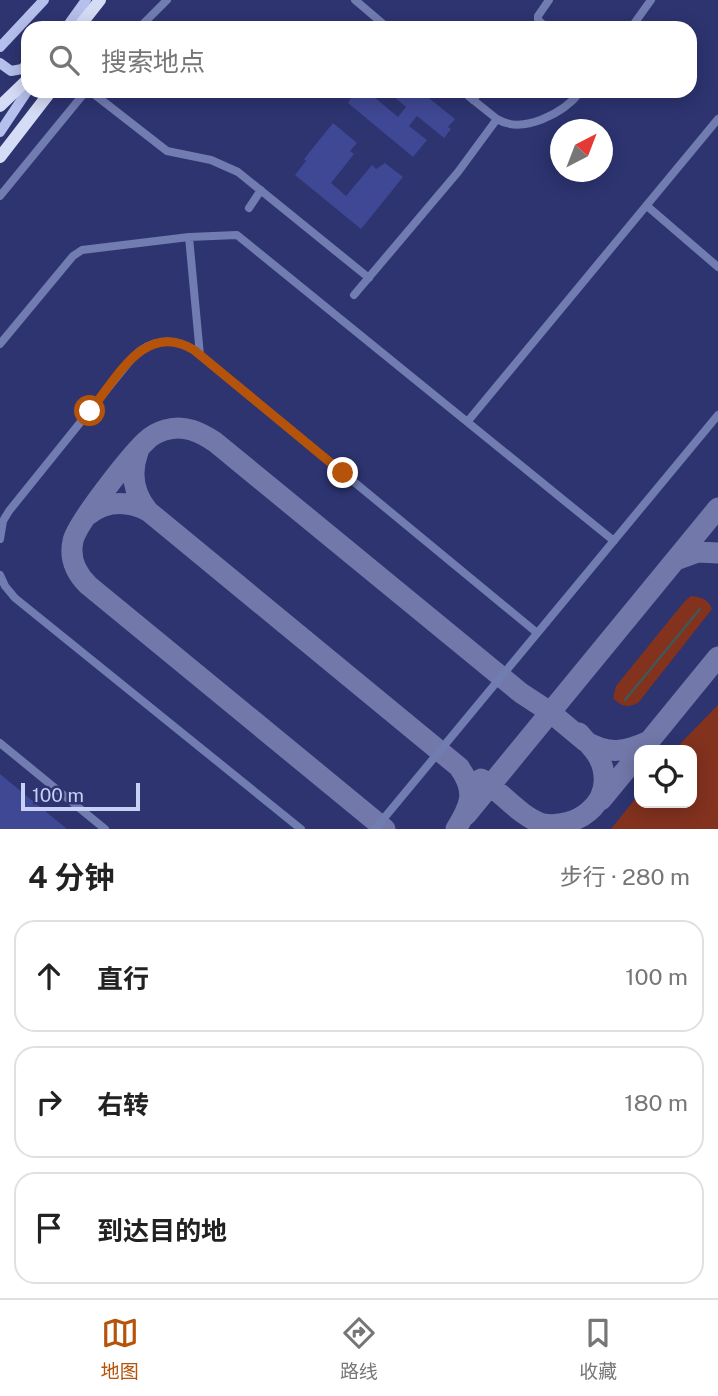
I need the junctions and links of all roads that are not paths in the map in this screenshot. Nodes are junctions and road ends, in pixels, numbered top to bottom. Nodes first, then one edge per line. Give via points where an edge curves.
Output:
1 (44, 0) edge
2 (86, 0) edge
3 (102, 0) edge
4 (167, 0) edge
5 (355, 0) edge
6 (549, 0) edge
7 (651, 0) edge
8 (76, 11) junction
9 (24, 21) edge
10 (67, 21) edge
11 (70, 21) edge
12 (84, 21) edge
13 (92, 21) edge
14 (146, 21) edge
15 (380, 21) edge
16 (539, 21) edge
17 (636, 21) edge
18 (21, 25) edge
19 (0, 47) edge
20 (0, 63) edge
21 (21, 69) edge
22 (21, 86) edge
23 (23, 98) edge
24 (46, 98) edge
25 (82, 98) edge
26 (97, 98) edge
27 (574, 98) edge
28 (472, 100) edge
29 (0, 106) edge
30 (497, 119) junction
31 (718, 119) edge
32 (0, 132) edge
33 (0, 157) edge
34 (261, 190) junction
35 (0, 196) edge
36 (647, 206) junction
37 (249, 208) dead end
38 (189, 237) junction
39 (718, 267) edge
40 (369, 278) junction
41 (354, 295) dead end
42 (0, 344) edge
43 (200, 355) junction
44 (718, 415) edge
45 (468, 421) junction
46 (0, 539) edge
47 (614, 541) junction
48 (0, 575) edge
49 (536, 632) junction
50 (0, 743) edge
51 (105, 829) edge
52 (302, 829) edge
53 (375, 829) edge

1 - 9 main road
2 - 8 main road
3 - 12 highway
3 - 13 highway
4 - 14 street
5 - 15 street
6 - 16 street
7 - 17 street
8 - 10 main road
8 - 11 main road
18 - 19 main road
20 - 21 main road via 11,71
22 - 29 highway
23 - 32 main road
24 - 33 highway
25 - 35 street
26 - 34 street via 162,148 226,165
27 - 30 street via 547,116 521,125
28 - 30 street
30 - 40 street
31 - 36 street
34 - 37 street
34 - 40 street
36 - 39 street
36 - 45 street
38 - 42 street via 82,250
38 - 43 street
38 - 45 street via 242,237
40 - 41 street
43 - 46 street via 186,345 166,341 138,352 9,511
43 - 49 street
44 - 47 street
45 - 47 street
47 - 49 street
48 - 52 street via 15,598
49 - 53 street
50 - 51 street

